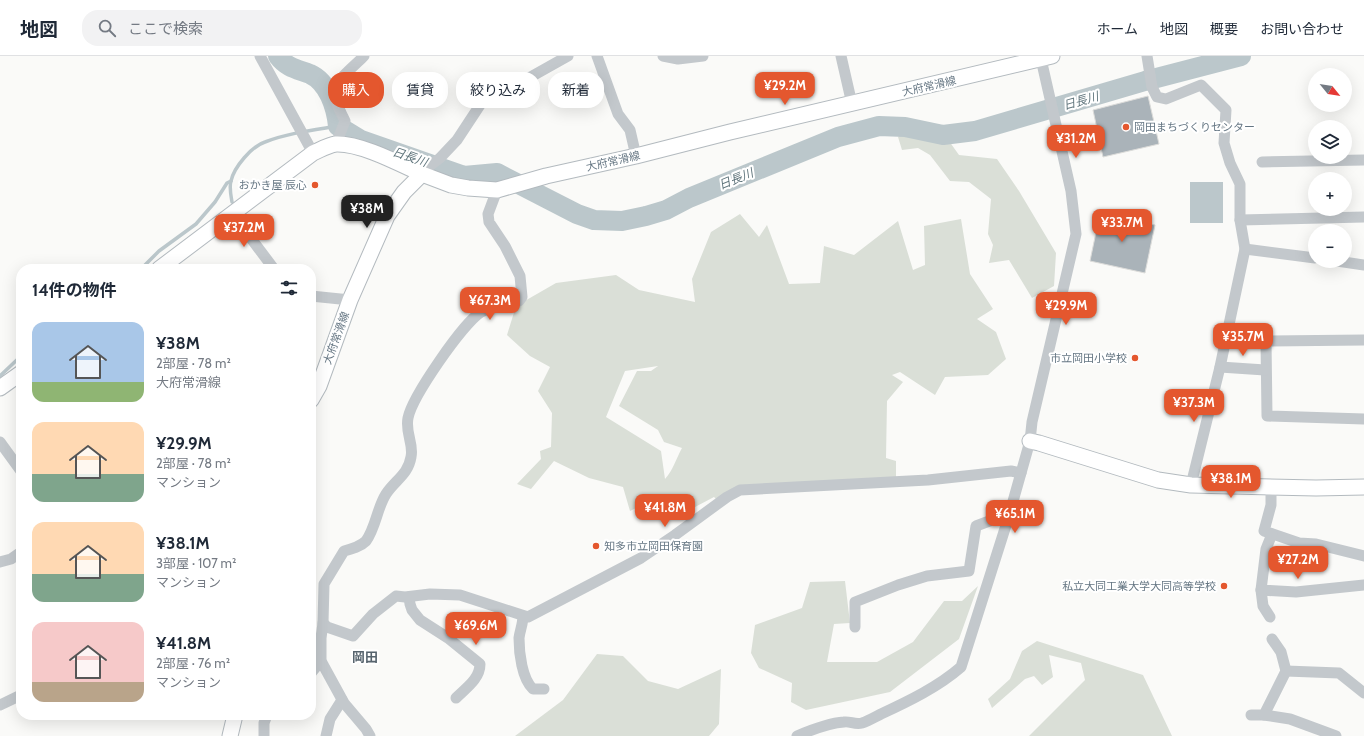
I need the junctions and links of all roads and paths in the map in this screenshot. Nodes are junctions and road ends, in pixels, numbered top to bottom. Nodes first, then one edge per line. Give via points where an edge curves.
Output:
1 (260, 56) edge
2 (364, 56) edge
3 (568, 56) edge
4 (597, 56) edge
5 (663, 56) edge
6 (703, 56) edge
7 (841, 56) edge
8 (1147, 56) edge
9 (1036, 58) edge
10 (852, 104) junction
11 (339, 139) junction
12 (313, 153) junction
13 (636, 156) junction
14 (1364, 160) edge
15 (1262, 162) dead end
16 (428, 168) junction
17 (497, 190) junction
18 (232, 213) junction
19 (1364, 217) edge
20 (1240, 220) junction
21 (1245, 249) junction
22 (1308, 257) edge
23 (1352, 263) edge
24 (165, 264) edge
25 (270, 264) edge
26 (1364, 265) edge
27 (316, 297) edge
28 (350, 300) junction
29 (1364, 340) edge
30 (1220, 367) junction
31 (1266, 370) junction
32 (16, 377) edge
33 (0, 388) edge
34 (316, 390) edge
35 (1364, 419) edge
36 (1030, 441) junction
37 (0, 442) edge
38 (16, 464) edge
39 (1021, 473) junction
40 (1191, 485) junction
41 (1271, 487) junction
42 (1364, 487) edge
43 (1008, 519) junction
44 (1272, 534) junction
45 (16, 556) edge
46 (1364, 556) edge
47 (0, 562) edge
48 (1364, 585) edge
49 (1261, 590) junction
50 (410, 596) junction
51 (523, 616) junction
52 (1270, 616) dead end
53 (323, 623) junction
54 (855, 627) dead end
55 (1272, 639) dead end
56 (322, 661) junction
57 (316, 668) edge
58 (1286, 671) junction
59 (544, 689) dead end
60 (1364, 693) edge
61 (16, 697) edge
62 (456, 698) dead end
63 (342, 700) junction
64 (0, 705) edge
65 (1251, 715) dead end
66 (1264, 715) junction
67 (234, 720) edge
68 (265, 720) edge
69 (230, 736) edge
70 (264, 736) edge
71 (326, 736) edge
72 (370, 736) edge
73 (797, 736) edge
74 (1336, 736) edge

1 - 12 street
2 - 11 street via 335,88 336,100 345,121
3 - 16 street via 527,79 503,86 482,102 457,140
4 - 13 street via 618,114 630,130
5 - 6 street via 678,59
7 - 10 street
8 - 20 street via 1152,87 1157,97 1166,99 1201,85 1226,110 1224,143 1240,184
9 - 10 main road, 大府常滑線
9 - 36 street via 1052,108 1074,204 1076,234
10 - 13 main road, 大府常滑線
11 - 12 main road
11 - 16 main road
12 - 18 main road
13 - 17 main road, 大府常滑線
14 - 15 street
16 - 17 main road, 大府常滑線 via 451,185
16 - 28 main road, 大府常滑線 via 404,192 388,216
17 - 53 street via 488,214 489,222 520,276 522,297 519,301 481,312 453,340 423,386 408,417 407,431 412,448 410,460 399,480 386,493 365,542 355,549 344,551 324,584
18 - 24 main road
18 - 25 street
19 - 20 street
20 - 21 street
21 - 22 street
21 - 30 street
23 - 26 street
27 - 28 street
28 - 34 main road, 大府常滑線
29 - 31 street via 1266,341
30 - 31 street
30 - 40 street
31 - 35 street via 1267,416
32 - 33 main road
36 - 39 street
36 - 40 main road via 1158,480
37 - 38 street
39 - 43 street
39 - 51 street via 1011,471 928,480 740,490 641,558 532,616
40 - 41 main road
41 - 42 main road
41 - 44 street via 1271,505 1264,531
43 - 54 street via 1000,517 976,526 969,571 927,576 855,602
43 - 73 street via 961,667 932,687 862,723 832,723
44 - 46 street via 1299,543 1316,544
44 - 49 street via 1266,549
45 - 47 street
48 - 49 street via 1296,592
49 - 52 street via 1263,606
50 - 51 street via 460,595
50 - 53 street via 396,596 373,614 353,636 327,627
50 - 62 street via 412,610 420,620 448,638 480,664 476,678
51 - 59 street via 519,637 528,685 533,689
53 - 56 street
55 - 58 street via 1280,652
56 - 57 street
56 - 63 street
58 - 60 street via 1339,672
58 - 66 street
61 - 64 street
63 - 71 street via 330,719
63 - 72 street
65 - 66 street
66 - 74 street via 1290,720
67 - 69 main road
68 - 70 street

